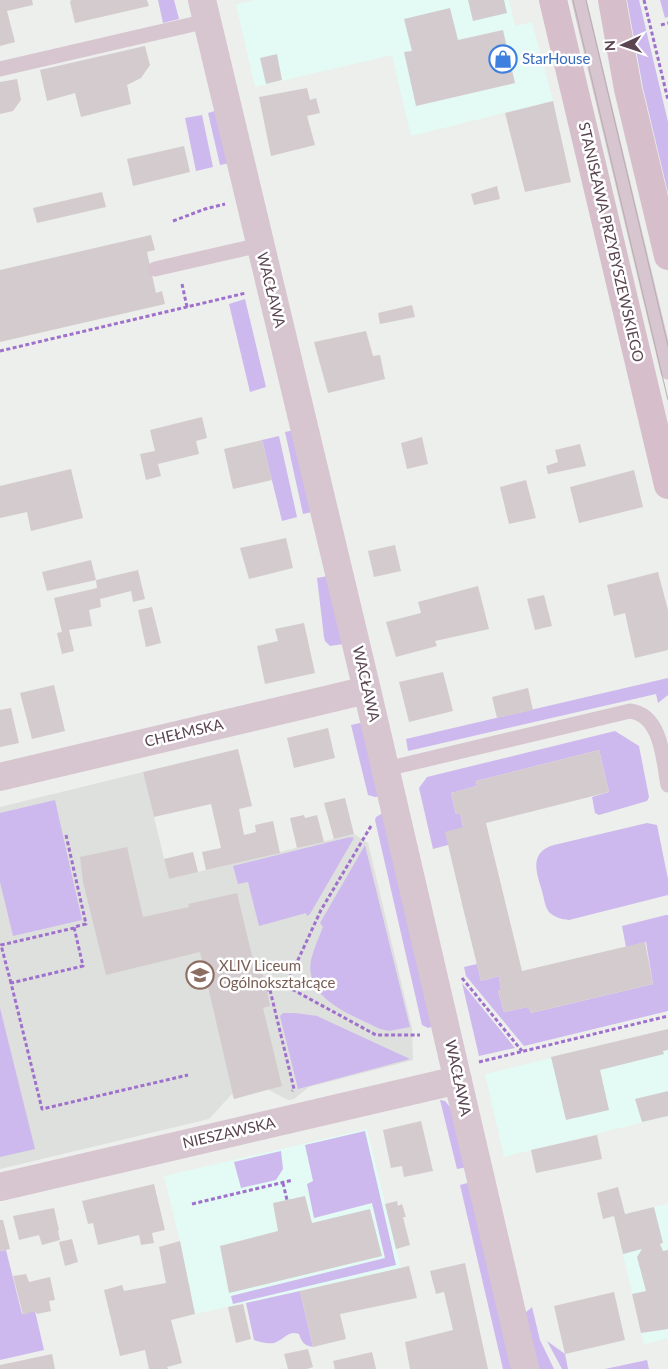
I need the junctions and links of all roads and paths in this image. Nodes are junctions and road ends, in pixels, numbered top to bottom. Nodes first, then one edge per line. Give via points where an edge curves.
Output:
1 (553, 0) edge
2 (579, 0) edge
3 (612, 0) edge
4 (644, 0) edge
5 (204, 10) edge
6 (668, 23) edge
7 (661, 25) dead end
8 (0, 69) edge
9 (668, 100) edge
10 (226, 204) dead end
11 (173, 221) dead end
12 (260, 245) junction
13 (668, 256) edge
14 (155, 269) dead end
15 (247, 293) dead end
16 (0, 351) edge
17 (668, 372) edge
18 (668, 484) edge
19 (367, 690) junction
20 (386, 769) junction
21 (0, 777) edge
22 (668, 785) edge
23 (372, 824) dead end
24 (66, 835) dead end
25 (74, 928) junction
26 (461, 976) dead end
27 (11, 984) junction
28 (286, 986) junction
29 (668, 1016) edge
30 (420, 1035) dead end
31 (522, 1051) junction
32 (467, 1071) junction
33 (188, 1075) dead end
34 (290, 1095) dead end
35 (293, 1180) dead end
36 (283, 1183) junction
37 (0, 1186) edge
38 (287, 1200) dead end
39 (192, 1204) dead end
40 (526, 1369) edge

1 - 18 main road, STANISŁAWA PRZYBYSZEWSKIEGO
2 - 17 lane
3 - 13 main road via 628,89
4 - 9 path
5 - 8 lane
5 - 12 street, WACŁAWA
6 - 7 path
10 - 11 path
12 - 14 lane
12 - 19 street, WACŁAWA
15 - 16 path
19 - 20 street, WACŁAWA
19 - 21 street, CHEŁMSKA
20 - 22 lane via 630,711 640,712 658,735
20 - 32 street, WACŁAWA
23 - 28 path via 321,910
24 - 25 path via 86,924
25 - 27 path via 83,966
25 - 27 path via 1,945
26 - 31 path
27 - 33 path via 42,1109
28 - 30 path via 376,1035
28 - 34 path via 269,990 294,1089
29 - 31 path
31 - 32 path
32 - 37 street, NIESZAWSKA
32 - 40 street, WACŁAWA
35 - 36 path
36 - 38 path
36 - 39 path

